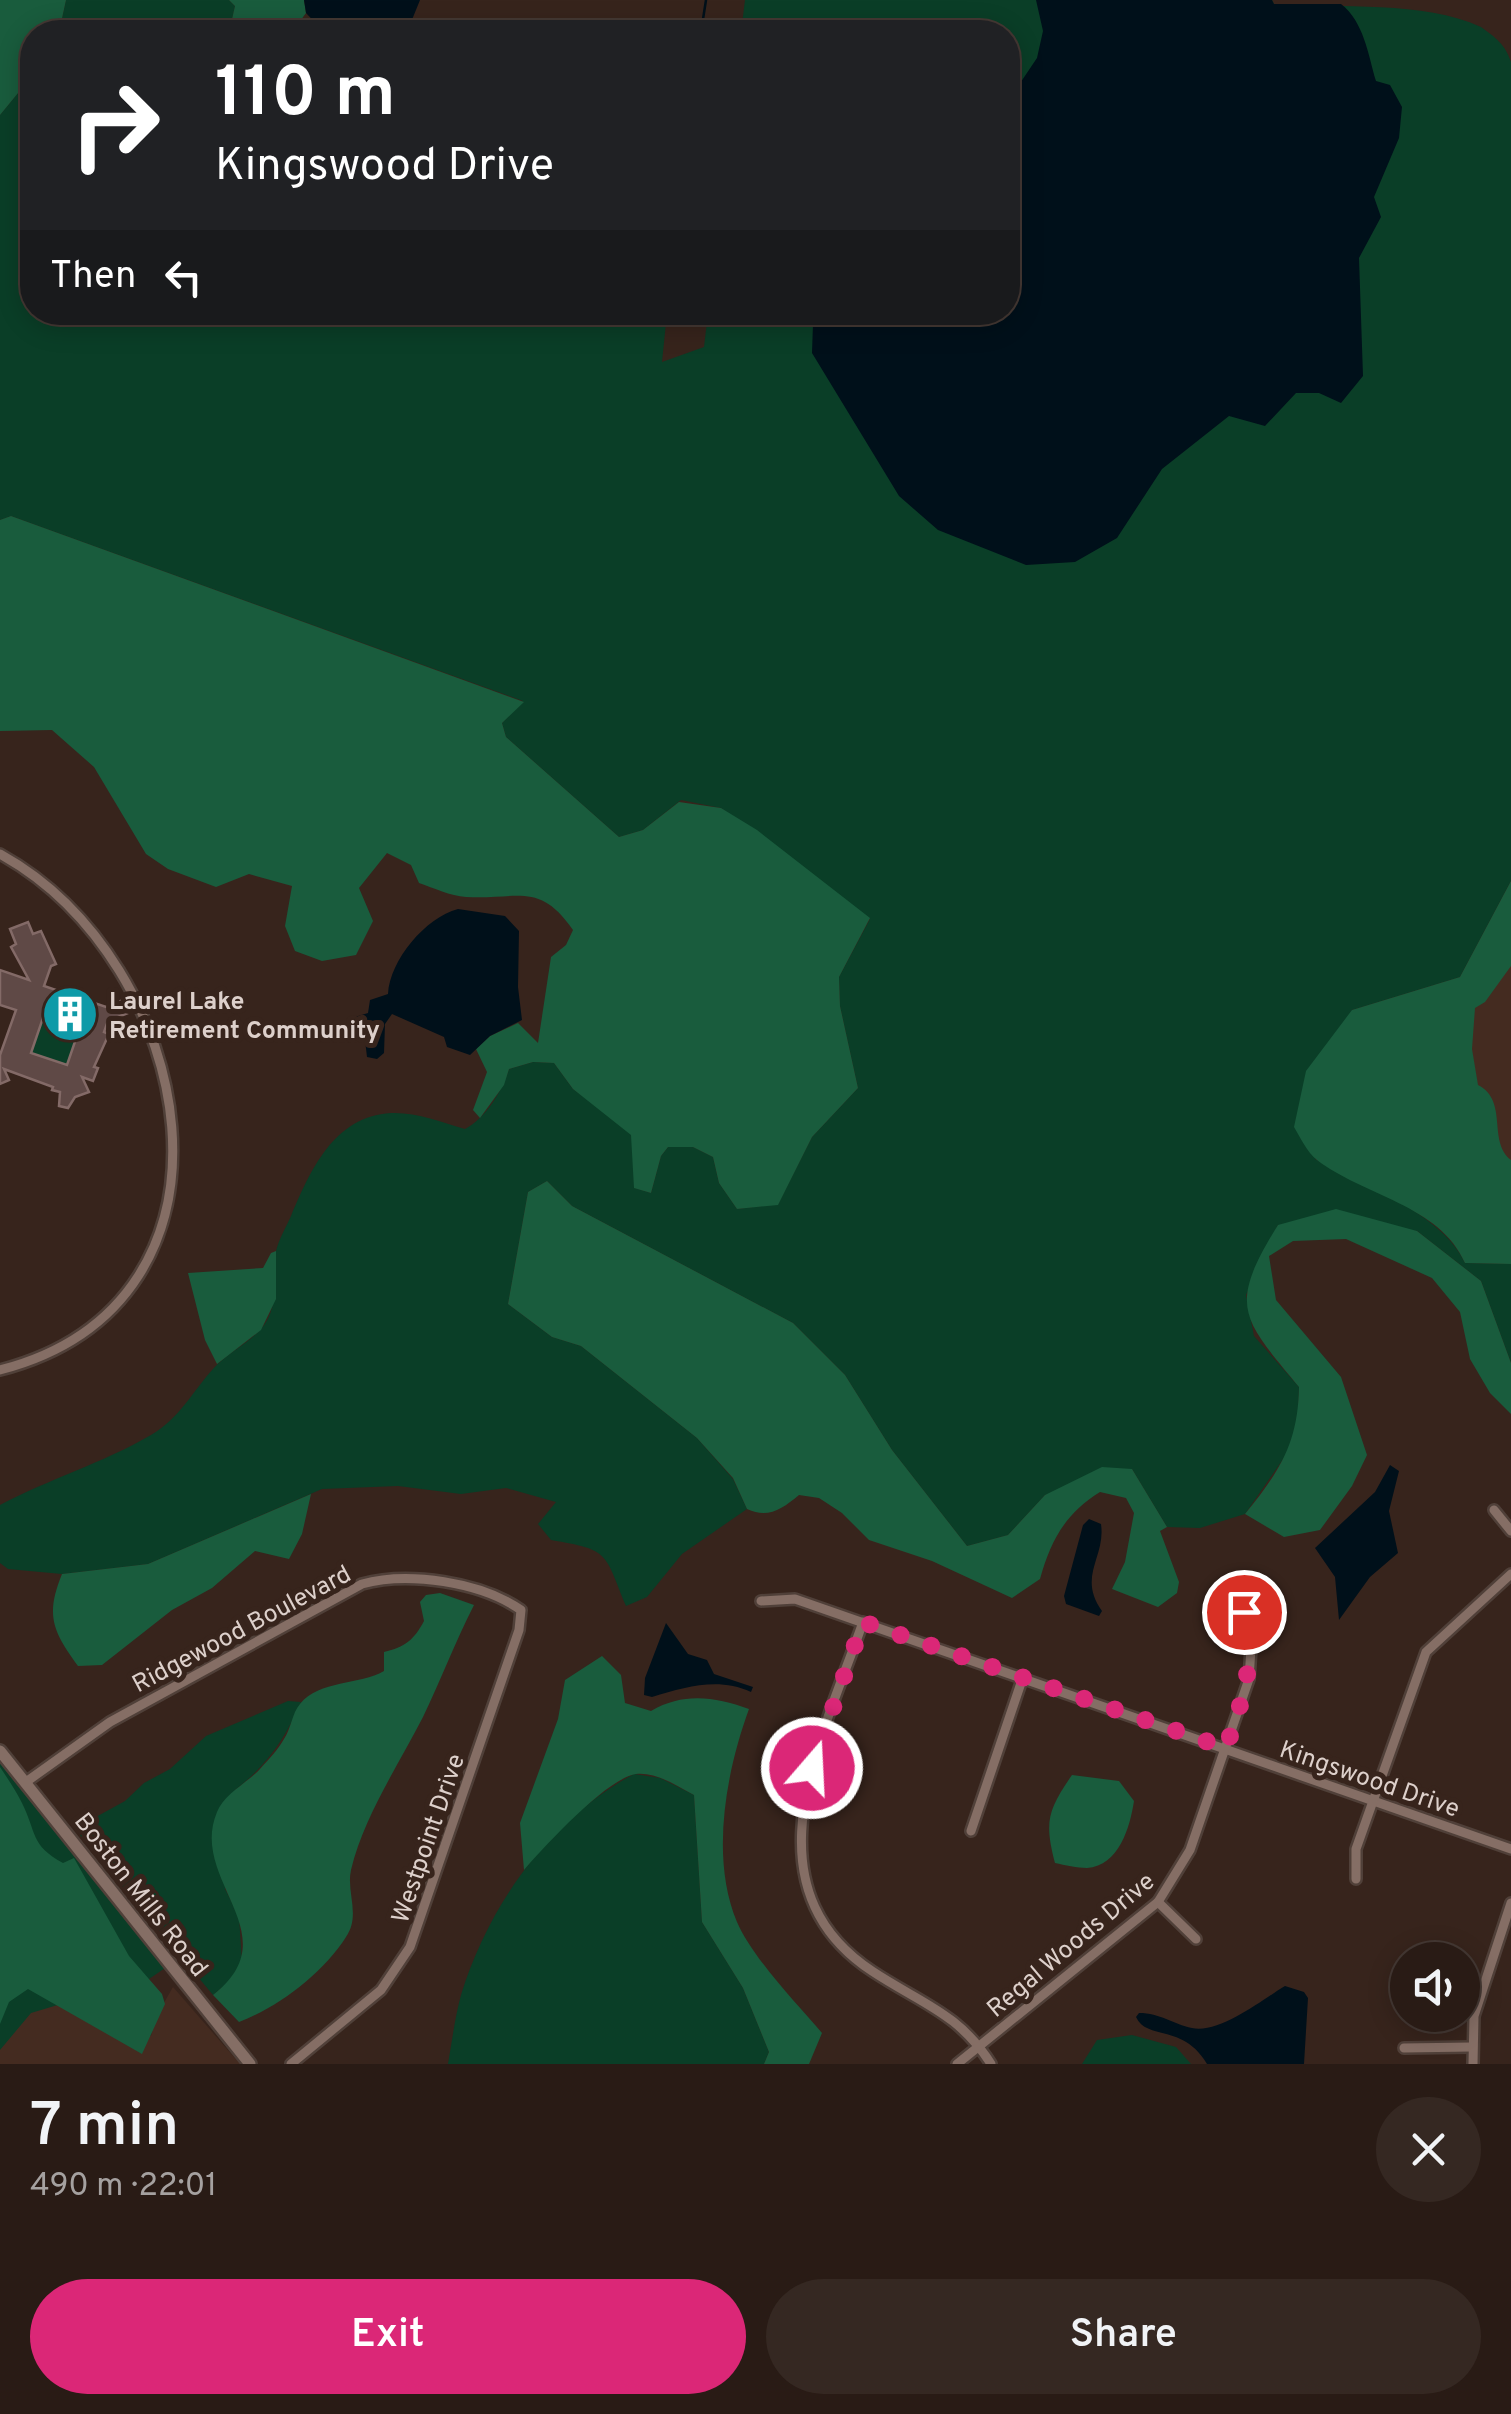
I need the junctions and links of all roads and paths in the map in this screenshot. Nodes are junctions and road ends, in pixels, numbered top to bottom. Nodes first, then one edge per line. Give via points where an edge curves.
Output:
1 (0, 854) edge
2 (0, 1370) edge
3 (1494, 1510) dead end
4 (1511, 1530) edge
5 (1511, 1574) edge
6 (494, 1598) joint
7 (761, 1600) dead end
8 (1244, 1612) dead end
9 (863, 1622) junction
10 (1022, 1677) junction
11 (1226, 1748) junction
12 (0, 1751) edge
13 (26, 1782) junction
14 (1372, 1800) junction
15 (971, 1831) dead end
16 (1511, 1849) edge
17 (1356, 1879) dead end
18 (1158, 1902) junction
19 (1511, 1902) edge
20 (1196, 1939) dead end
21 (980, 2046) junction
22 (1471, 2047) junction
23 (1404, 2048) dead end
24 (250, 2064) edge
25 (291, 2064) edge
26 (957, 2064) edge
27 (992, 2064) edge
28 (1474, 2064) edge

1 - 2 street via 77,913 131,988 164,1081 170,1162 158,1237 127,1297 62,1348
3 - 4 street
5 - 14 street via 1426,1652
6 - 13 street, Ridgewood Boulevard via 414,1576 348,1589 110,1722
6 - 25 street, Westpoint Drive via 517,1606 522,1620 410,1947 382,1990
7 - 9 street, Kingswood Drive via 795,1599
8 - 11 street, Regal Woods Drive via 1249,1679
9 - 10 street, Kingswood Drive
9 - 21 street via 806,1792 800,1847 806,1882 828,1926 856,1960 949,2015
10 - 11 street, Kingswood Drive
10 - 15 street
11 - 14 street, Kingswood Drive
11 - 18 street, Regal Woods Drive via 1190,1850
12 - 13 street, Boston Mills Road
13 - 24 street, Boston Mills Road
14 - 16 street, Kingswood Drive
14 - 17 street via 1356,1849
18 - 20 street
18 - 21 street, Regal Woods Drive
19 - 22 street via 1478,2000
21 - 26 street, Regal Woods Drive
21 - 27 street
22 - 23 street
22 - 28 street

